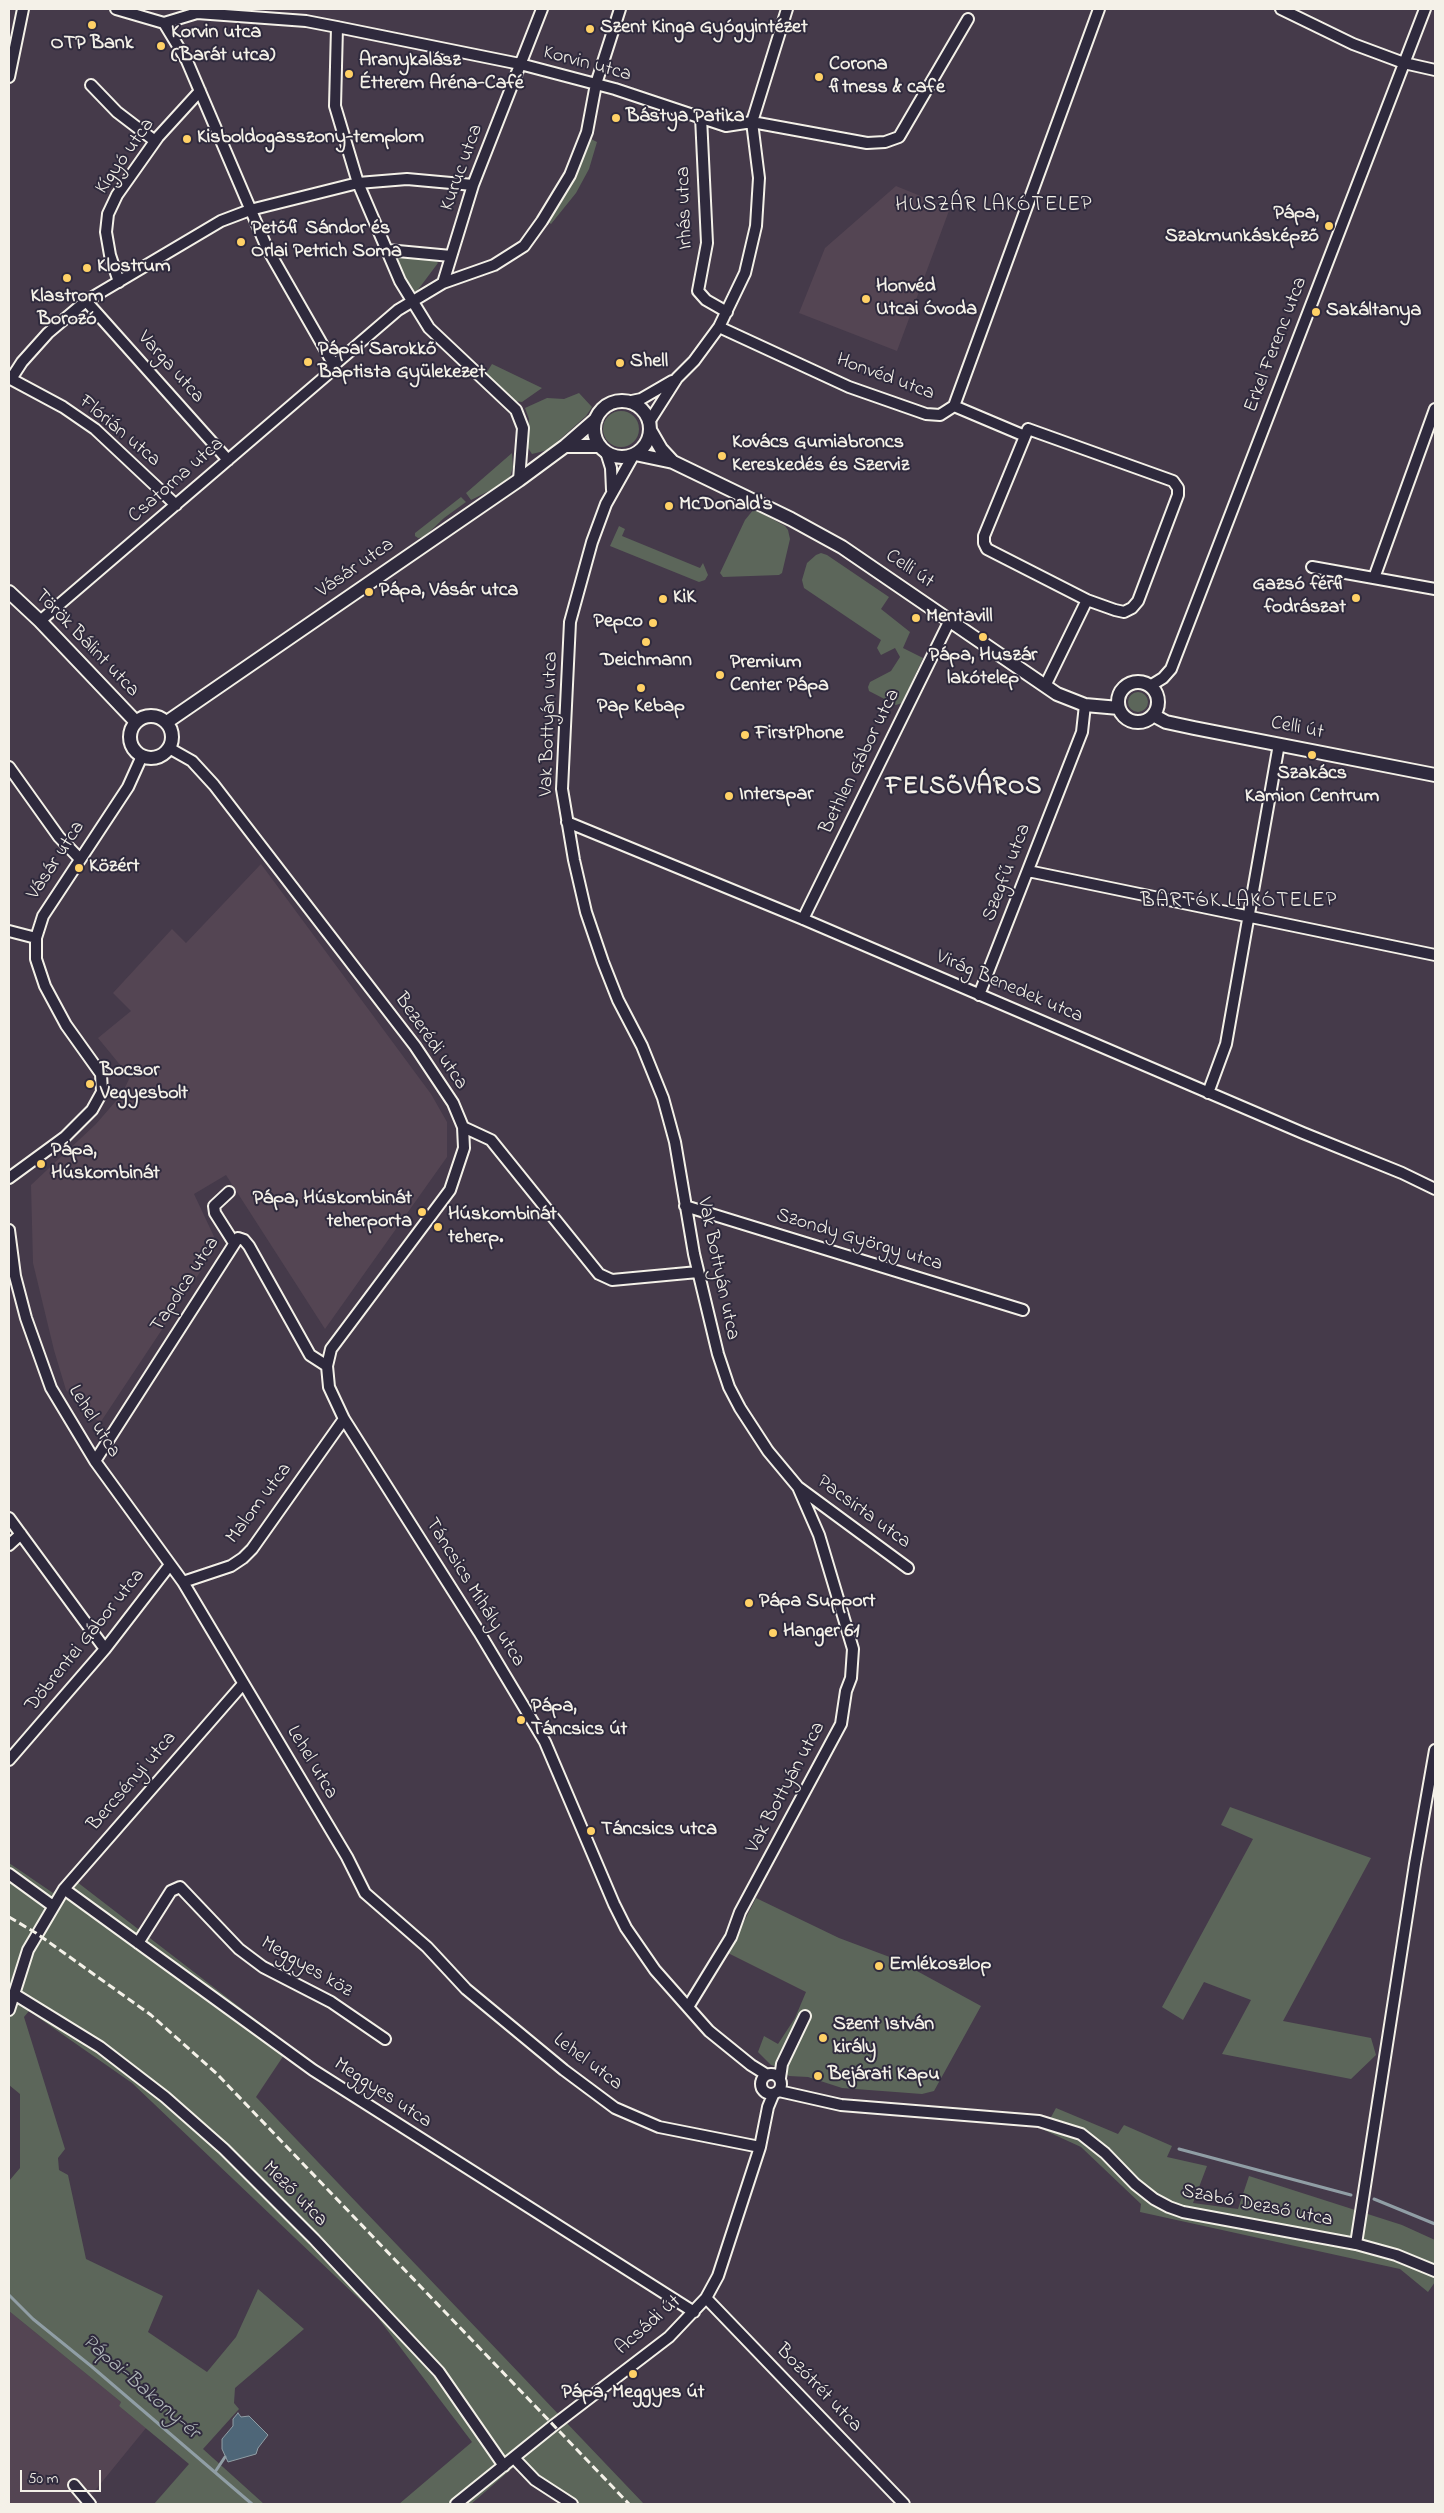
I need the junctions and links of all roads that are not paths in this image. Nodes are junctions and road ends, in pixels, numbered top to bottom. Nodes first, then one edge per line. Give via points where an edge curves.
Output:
1 (23, 9) edge
2 (116, 9) edge
3 (542, 9) edge
4 (620, 9) edge
5 (787, 9) edge
6 (1099, 9) edge
7 (1281, 9) edge
8 (1425, 9) edge
9 (968, 19) dead end
10 (164, 23) junction
11 (337, 27) junction
12 (1404, 63) junction
13 (520, 64) junction
14 (1435, 70) edge
15 (9, 73) edge
16 (596, 84) junction
17 (91, 85) dead end
18 (200, 90) junction
19 (701, 117) junction
20 (752, 122) junction
21 (155, 141) junction
22 (358, 182) junction
23 (474, 185) junction
24 (250, 210) junction
25 (386, 250) junction
26 (451, 256) junction
27 (119, 282) junction
28 (444, 283) junction
29 (86, 301) junction
30 (411, 302) junction
31 (727, 312) junction
32 (719, 326) junction
33 (334, 365) junction
34 (10, 378) edge
35 (677, 378) junction
36 (627, 402) junction
37 (954, 406) junction
38 (1435, 409) edge
39 (596, 419) junction
40 (649, 426) junction
41 (1025, 436) junction
42 (565, 446) junction
43 (603, 449) junction
44 (634, 455) junction
45 (228, 460) junction
46 (673, 462) junction
47 (519, 480) junction
48 (612, 491) junction
49 (176, 505) junction
50 (1312, 567) dead end
51 (1374, 578) junction
52 (1435, 589) edge
53 (9, 592) edge
54 (1087, 600) junction
55 (950, 620) junction
56 (40, 621) junction
57 (1045, 686) junction
58 (1150, 686) junction
59 (1085, 705) junction
60 (1120, 708) junction
61 (1153, 715) junction
62 (136, 722) junction
63 (166, 722) junction
64 (1279, 744) junction
65 (169, 748) junction
66 (142, 756) junction
67 (9, 767) edge
68 (1435, 775) edge
69 (567, 822) junction
70 (80, 859) junction
71 (1028, 871) junction
72 (1248, 917) junction
73 (803, 919) junction
74 (9, 931) edge
75 (36, 938) junction
76 (1435, 955) edge
77 (979, 995) junction
78 (1208, 1093) junction
79 (463, 1127) junction
80 (9, 1178) edge
81 (1435, 1189) edge
82 (228, 1192) dead end
83 (685, 1206) junction
84 (9, 1230) edge
85 (234, 1242) junction
86 (698, 1272) junction
87 (1024, 1310) dead end
88 (327, 1366) junction
89 (344, 1419) junction
90 (95, 1461) junction
91 (798, 1487) junction
92 (9, 1518) edge
93 (21, 1534) junction
94 (9, 1545) edge
95 (169, 1566) junction
96 (908, 1568) dead end
97 (184, 1582) junction
98 (105, 1649) junction
99 (243, 1684) junction
100 (1435, 1750) edge
101 (9, 1760) edge
102 (9, 1874) edge
103 (64, 1889) junction
104 (53, 1906) junction
105 (138, 1943) junction
106 (14, 1994) junction
107 (688, 2007) junction
108 (9, 2010) edge
109 (805, 2016) dead end
110 (385, 2039) dead end
111 (772, 2084) junction
112 (760, 2146) junction
113 (1356, 2244) junction
114 (1435, 2271) edge
115 (706, 2298) junction
116 (694, 2312) junction
117 (514, 2458) junction
118 (504, 2466) junction
119 (74, 2485) dead end
120 (90, 2504) edge
121 (456, 2504) edge
122 (572, 2504) edge
123 (904, 2504) edge

1 - 15 street
2 - 10 street
3 - 13 street, Kuruc utca
4 - 16 street
5 - 20 street
6 - 37 street, Honvéd utca
7 - 12 street via 1353,44
8 - 12 street, Erkel Ferenc utca
9 - 20 street, Korvin utca via 899,136 885,142 866,143
10 - 11 street, Korvin utca via 197,14 306,21
10 - 18 street
11 - 13 street, Korvin utca
11 - 22 street via 335,106
12 - 14 street
12 - 58 street, Erkel Ferenc utca via 1171,669
13 - 16 street, Korvin utca
13 - 23 street, Kuruc utca
16 - 19 street, Korvin utca
16 - 28 street via 587,132 570,175 524,246 494,265
17 - 21 street via 117,112
18 - 21 street, Kígyó utca
18 - 24 street
19 - 20 street, Korvin utca via 726,126
19 - 31 street, Irhás utca via 707,244 698,291 706,300
20 - 31 street via 759,178 756,226 745,273
21 - 27 street, Kígyó utca via 117,195 108,214 106,232
22 - 23 street via 407,179
22 - 24 street
22 - 25 street
23 - 26 street, Kuruc utca
24 - 27 street via 221,221
24 - 33 street via 288,288
25 - 26 street
25 - 30 street
26 - 28 street, Kuruc utca
27 - 29 street
28 - 30 street
29 - 34 street via 48,333
29 - 45 street, Varga utca
30 - 33 street
30 - 47 street via 429,328 516,410 523,428
31 - 32 street
32 - 35 street via 694,361
32 - 37 street, Honvéd utca via 849,386 926,414 940,415
33 - 45 street, Csatorna utca via 328,374
34 - 49 street, Flórián utca via 63,407 95,430
35 - 36 street via 641,399
35 - 40 street
36 - 39 street via 611,404
36 - 40 street via 645,413
37 - 41 street
38 - 51 street
39 - 42 street, Vásár utca
39 - 43 street via 594,433
40 - 44 street via 646,444
40 - 46 street, Celli út via 661,449
41 - 54 street via 984,536 984,543 987,549
41 - 54 street via 1028,429 1173,481 1178,488 1138,600 1132,608 1124,612
42 - 43 street
42 - 47 street, Vásár utca
43 - 44 street via 618,457
43 - 48 street, Vak Bottyán utca via 611,468
44 - 46 street, Celli út
44 - 48 street, Vak Bottyán utca
45 - 49 street, Csatorna utca
46 - 55 street, Celli út via 842,547
47 - 63 street, Vásár utca
48 - 69 street, Vak Bottyán utca via 592,542 570,622 562,789
49 - 56 street, Csatorna utca
50 - 51 street
51 - 52 street
53 - 56 street, Török Bálint utca
54 - 57 street
55 - 57 street, Celli út
55 - 73 street, Bethlen Gábor utca
56 - 62 street, Török Bálint utca
57 - 59 street, Celli út
58 - 60 street via 1137,682 1124,688 1118,701
58 - 61 street via 1158,703
59 - 60 street, Celli út
59 - 71 street, Szegfű utca via 1082,732
60 - 61 street via 1134,721 1141,722
61 - 64 street, Celli út via 1166,722
62 - 63 street via 148,716
62 - 66 street via 130,740
63 - 65 street via 172,735
64 - 68 street, Celli út
64 - 72 street
65 - 66 street via 157,757
65 - 79 street, Bezerédi utca via 192,761 214,785 415,1046 453,1103
66 - 70 street, Vásár utca via 128,787
67 - 70 street via 59,836
69 - 73 street, Virág Benedek utca
69 - 83 street, Vak Bottyán utca via 586,912 603,962 664,1098
70 - 75 street, Vásár utca via 43,916
71 - 72 street
71 - 77 street, Szegfű utca
72 - 76 street
72 - 78 street via 1226,1044
73 - 77 street, Virág Benedek utca
74 - 75 street
75 - 80 street via 36,959 45,986 66,1024 101,1074 102,1092 92,1110 65,1138
77 - 78 street, Virág Benedek utca
78 - 81 street, Virág Benedek utca
79 - 86 street via 490,1140 599,1274 612,1280
79 - 88 street, Táncsics Mihály utca via 464,1148 450,1190 331,1349
82 - 85 street via 214,1206 215,1213
83 - 86 street, Vak Bottyán utca
83 - 87 street, Szondy György utca
84 - 90 street, Lehel utca via 20,1297 41,1364
85 - 88 street, Tapolca utca via 238,1238 249,1246 310,1355
85 - 90 street, Tapolca utca
86 - 91 street, Vak Bottyán utca via 729,1387 768,1451
88 - 89 street, Táncsics Mihály utca via 328,1387
89 - 97 street, Malom utca via 252,1549 230,1566
89 - 107 street, Táncsics Mihály utca via 546,1742 626,1928
90 - 95 street, Lehel utca
91 - 96 street, Pacsirta utca
91 - 107 street, Vak Bottyán utca via 819,1535 853,1650 851,1678 841,1724 740,1912 731,1937
92 - 93 street
93 - 94 street
93 - 98 street
95 - 97 street, Lehel utca
95 - 98 street, Döbrentei Gábor utca
97 - 99 street, Lehel utca
98 - 101 street, Döbrentei Gábor utca
99 - 103 street, Bercsényi utca
99 - 112 street, Lehel utca via 347,1857 365,1893 427,1947 466,1989 615,2108 659,2127
100 - 113 street
102 - 104 street
103 - 104 street, Bercsényi utca
103 - 105 street, Meggyes utca
104 - 106 street, Bercsényi utca via 28,1950
105 - 110 street, Meggyes köz via 171,1891 180,1887 239,1949 263,1967 332,2002
105 - 116 street, Meggyes utca via 320,2075
106 - 108 street, Bercsényi utca
106 - 118 street, Mező utca via 107,2052 224,2149 439,2372
107 - 111 street, Táncsics Mihály utca via 709,2031
109 - 111 street
111 - 112 street, Acsádi út
111 - 113 street, Szabó Dezső utca via 841,2105 1039,2120 1081,2134 1135,2184 1168,2207
112 - 115 street, Acsádi út via 718,2276
113 - 114 street, Szabó Dezső utca via 1396,2255
115 - 116 street, Acsádi út
115 - 123 street, Bozótrét utca
116 - 117 street, Acsádi út via 669,2337
117 - 118 street, Acsádi út
117 - 122 street via 535,2480
118 - 121 street, Acsádi út
119 - 120 street

